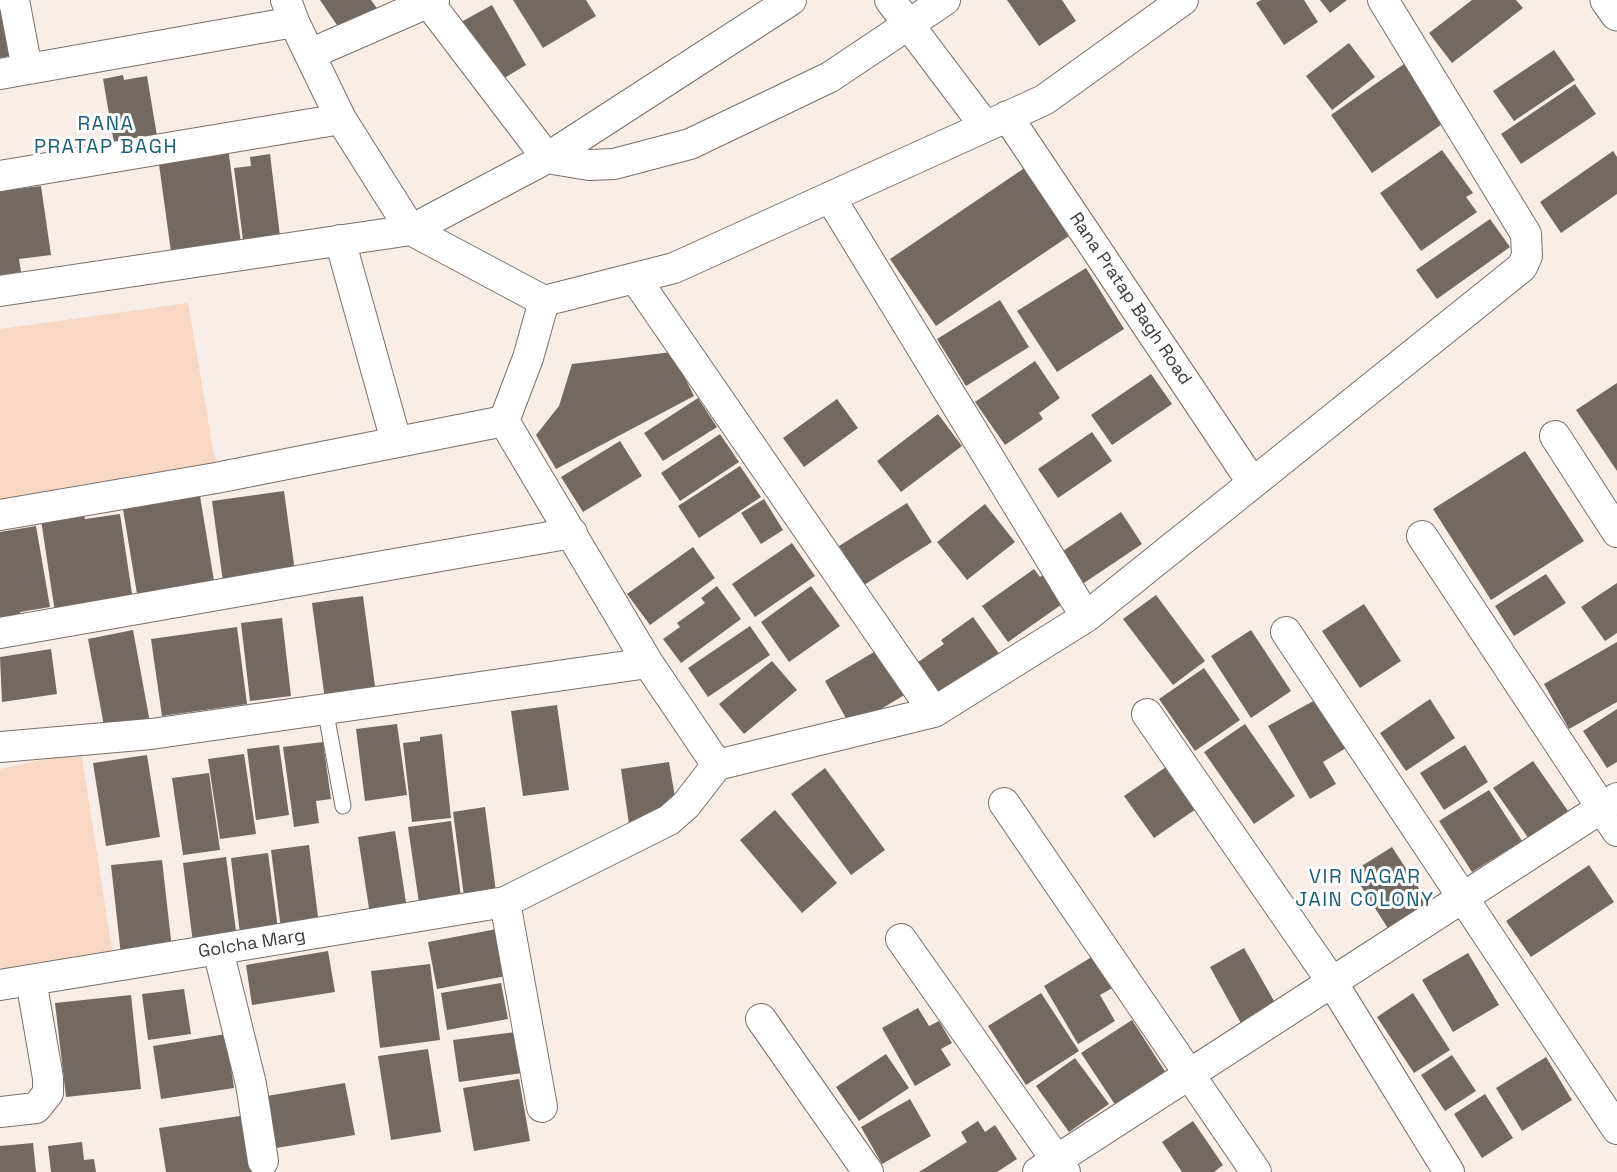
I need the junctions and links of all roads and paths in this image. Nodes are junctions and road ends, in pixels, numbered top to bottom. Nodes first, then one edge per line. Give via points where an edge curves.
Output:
1 (14, 0) edge
2 (791, 0) edge
3 (890, 0) edge
4 (945, 0) edge
5 (1183, 0) edge
6 (1383, 0) edge
7 (1606, 0) edge
8 (431, 2) edge
9 (290, 11) edge
10 (1617, 14) edge
11 (908, 25) junction
12 (310, 54) junction
13 (14, 71) edge
14 (341, 119) junction
15 (996, 121) junction
16 (547, 158) junction
17 (0, 176) edge
18 (830, 197) junction
19 (411, 230) junction
20 (340, 240) junction
21 (635, 278) junction
22 (0, 291) edge
23 (544, 300) junction
24 (504, 421) junction
25 (1555, 436) dead end
26 (396, 441) junction
27 (1252, 482) junction
28 (0, 515) edge
29 (1617, 532) edge
30 (572, 533) junction
31 (1422, 536) dead end
32 (1086, 617) junction
33 (1286, 632) dead end
34 (0, 633) edge
35 (648, 663) junction
36 (325, 708) junction
37 (934, 712) junction
38 (1147, 714) dead end
39 (0, 747) edge
40 (717, 765) junction
41 (1004, 802) dead end
42 (343, 806) dead end
43 (1612, 812) edge
44 (1462, 898) junction
45 (505, 902) junction
46 (901, 939) dead end
47 (218, 950) junction
48 (30, 980) junction
49 (1332, 982) junction
50 (0, 985) edge
51 (761, 1019) dead end
52 (1190, 1074) junction
53 (542, 1107) dead end
54 (0, 1112) edge
55 (1617, 1129) edge
56 (263, 1161) dead end
57 (1054, 1168) edge
58 (868, 1172) edge
59 (1256, 1172) edge
60 (1449, 1172) edge

1 - 13 street
2 - 16 street
3 - 11 street, Rana Pratap Bagh Road
4 - 11 street
5 - 15 street via 1044,100
6 - 27 street via 1526,234 1527,256 1522,267
7 - 10 main road
8 - 12 street
8 - 16 street
9 - 12 street
9 - 13 street
11 - 15 street, Rana Pratap Bagh Road
11 - 16 street via 830,77 690,144 614,164 589,165
12 - 14 street
14 - 17 street
14 - 19 street
15 - 18 street
15 - 27 street, Rana Pratap Bagh Road
16 - 19 street
18 - 21 street via 674,268
18 - 32 street
19 - 20 street
19 - 23 street
20 - 22 street
20 - 26 street
21 - 23 street
21 - 37 street
23 - 24 street via 528,358
24 - 26 street
24 - 30 street
25 - 29 street
26 - 28 street via 216,478
27 - 32 street
30 - 34 street
30 - 35 street
31 - 43 street
32 - 37 street
33 - 44 street
35 - 36 street
35 - 40 street
36 - 39 street via 151,734
36 - 42 lane
37 - 40 street
38 - 49 street
40 - 45 street, Golcha Marg via 669,820
41 - 52 street
43 - 44 street
44 - 49 street
44 - 55 street
45 - 47 street, Golcha Marg
45 - 53 street
46 - 57 street
47 - 48 street, Golcha Marg
47 - 56 street via 251,1084
48 - 50 street, Golcha Marg
48 - 54 street via 48,1093 36,1108
49 - 52 street
49 - 60 street
51 - 58 street
52 - 57 street
52 - 59 street

